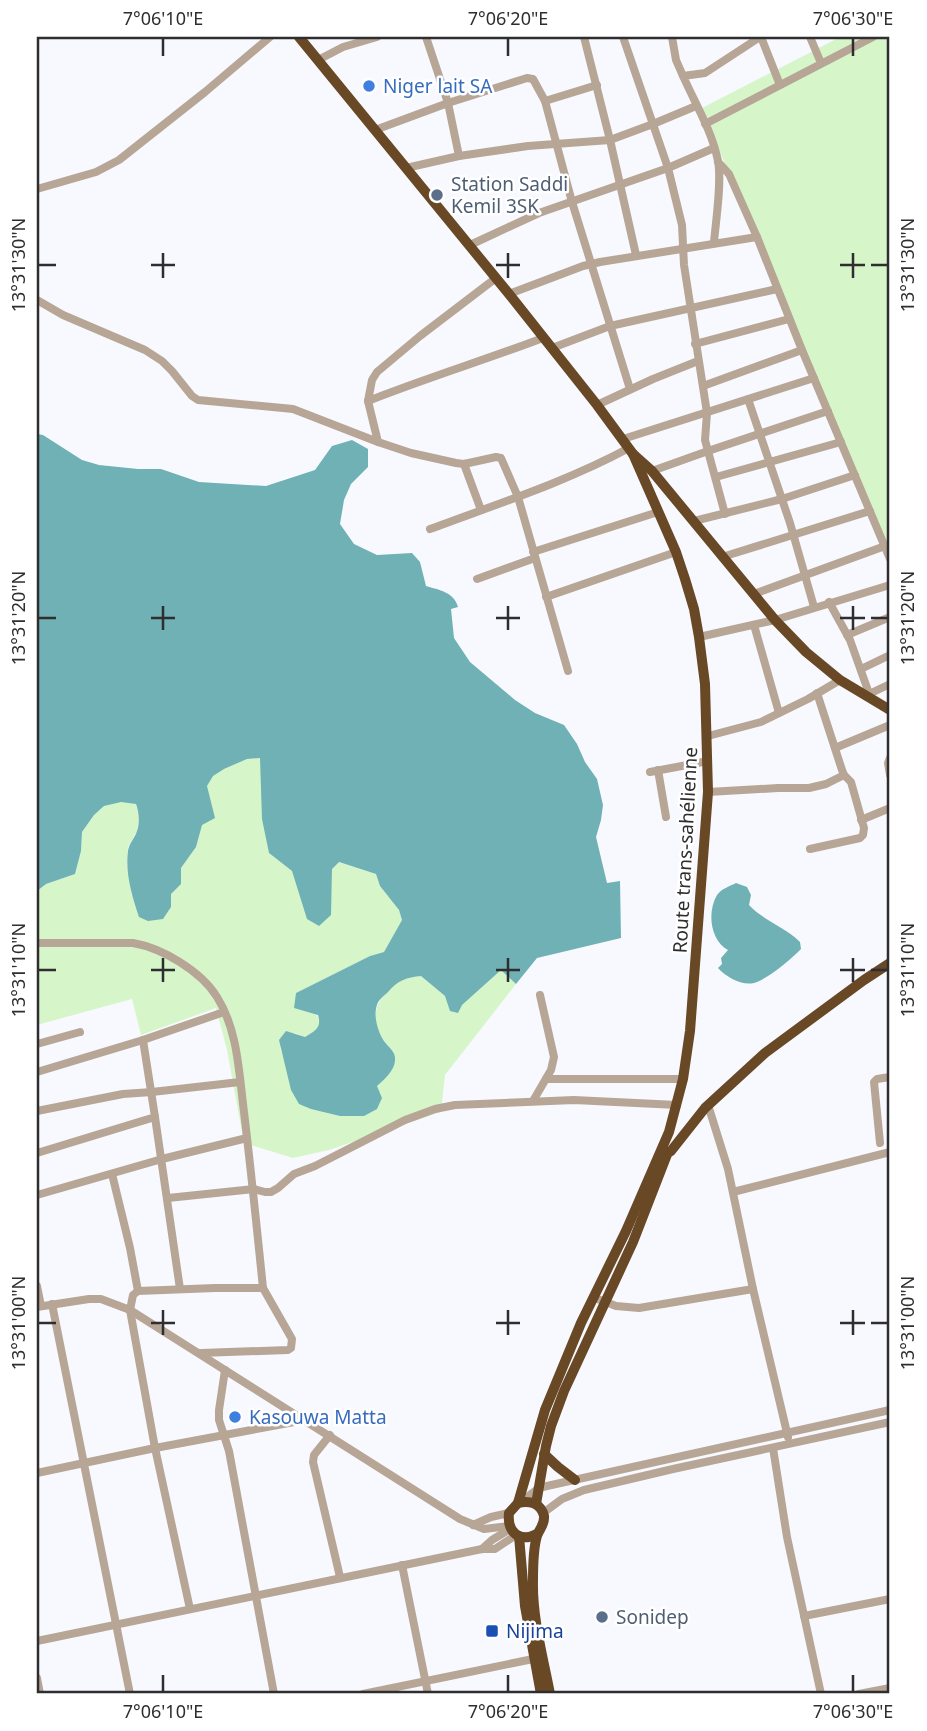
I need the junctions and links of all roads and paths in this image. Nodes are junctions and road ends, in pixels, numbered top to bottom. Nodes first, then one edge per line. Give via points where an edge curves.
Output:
1 (270, 37) edge
2 (299, 37) edge
3 (377, 37) edge
4 (425, 37) edge
5 (584, 37) edge
6 (623, 37) edge
7 (672, 37) edge
8 (761, 37) edge
9 (810, 37) edge
10 (873, 37) edge
11 (318, 60) junction
12 (821, 63) junction
13 (683, 76) junction
14 (597, 85) junction
15 (780, 85) junction
16 (545, 101) junction
17 (448, 103) junction
18 (696, 106) junction
19 (653, 124) junction
20 (705, 124) junction
21 (375, 130) junction
22 (610, 139) junction
23 (556, 144) junction
24 (714, 148) junction
25 (459, 156) junction
26 (718, 162) junction
27 (406, 168) junction
28 (668, 168) junction
29 (621, 185) junction
30 (37, 189) edge
31 (572, 202) junction
32 (757, 237) junction
33 (714, 242) junction
34 (470, 245) junction
35 (683, 247) junction
36 (636, 255) junction
37 (591, 264) junction
38 (496, 278) junction
39 (777, 289) junction
40 (509, 294) junction
41 (37, 300) edge
42 (690, 307) junction
43 (789, 319) junction
44 (610, 326) junction
45 (543, 338) junction
46 (695, 344) junction
47 (552, 348) junction
48 (802, 350) junction
49 (698, 361) junction
50 (814, 378) junction
51 (703, 386) junction
52 (630, 389) junction
53 (748, 399) junction
54 (368, 401) junction
55 (597, 405) junction
56 (828, 411) junction
57 (706, 413) junction
58 (761, 433) junction
59 (378, 442) junction
60 (841, 442) junction
61 (628, 447) junction
62 (708, 451) junction
63 (771, 461) junction
64 (464, 464) junction
65 (652, 471) junction
66 (855, 475) junction
67 (716, 477) junction
68 (518, 497) junction
69 (782, 499) junction
70 (481, 510) junction
71 (870, 511) junction
72 (658, 512) junction
73 (725, 514) junction
74 (694, 521) junction
75 (430, 529) dead end
76 (793, 534) junction
77 (885, 546) junction
78 (677, 552) junction
79 (534, 555) junction
80 (722, 557) junction
81 (890, 559) edge
82 (805, 575) junction
83 (477, 579) dead end
84 (890, 585) edge
85 (754, 594) junction
86 (546, 597) junction
87 (829, 603) junction
88 (814, 607) junction
89 (890, 617) edge
90 (775, 620) junction
91 (754, 625) junction
92 (847, 635) junction
93 (699, 637) junction
94 (890, 656) edge
95 (861, 669) junction
96 (568, 671) dead end
97 (840, 680) junction
98 (890, 684) edge
99 (817, 693) junction
100 (870, 697) junction
101 (890, 710) edge
102 (779, 713) junction
103 (890, 725) edge
104 (708, 736) junction
105 (835, 748) junction
106 (890, 758) edge
107 (708, 761) junction
108 (844, 775) junction
109 (890, 775) edge
110 (708, 792) junction
111 (890, 807) edge
112 (666, 817) dead end
113 (862, 820) junction
114 (810, 849) dead end
115 (37, 943) edge
116 (890, 964) edge
117 (540, 995) dead end
118 (224, 1012) junction
119 (80, 1032) dead end
120 (143, 1040) junction
121 (37, 1044) edge
122 (37, 1072) edge
123 (890, 1077) edge
124 (546, 1079) junction
125 (683, 1079) junction
126 (240, 1082) junction
127 (152, 1092) junction
128 (533, 1101) junction
129 (677, 1105) junction
130 (708, 1105) junction
131 (37, 1111) edge
132 (155, 1118) junction
133 (247, 1138) junction
134 (880, 1143) dead end
135 (890, 1152) edge
136 (37, 1153) edge
137 (663, 1154) junction
138 (162, 1159) junction
139 (112, 1174) junction
140 (254, 1189) junction
141 (733, 1192) junction
142 (37, 1195) edge
143 (168, 1198) junction
144 (37, 1286) edge
145 (263, 1288) junction
146 (180, 1289) junction
147 (753, 1289) junction
148 (138, 1292) junction
149 (599, 1300) junction
150 (52, 1304) junction
151 (39, 1307) edge
152 (130, 1310) junction
153 (201, 1353) junction
154 (225, 1370) junction
155 (890, 1410) edge
156 (305, 1420) junction
157 (890, 1422) edge
158 (786, 1433) junction
159 (224, 1434) junction
160 (330, 1435) junction
161 (789, 1443) junction
162 (155, 1448) junction
163 (773, 1448) junction
164 (544, 1454) junction
165 (83, 1464) junction
166 (37, 1473) edge
167 (575, 1480) junction
168 (539, 1488) junction
169 (518, 1503) junction
170 (540, 1509) junction
171 (509, 1513) junction
172 (473, 1525) junction
173 (514, 1532) junction
174 (537, 1534) junction
175 (402, 1565) junction
176 (340, 1577) junction
177 (256, 1596) junction
178 (890, 1599) edge
179 (190, 1609) junction
180 (804, 1616) junction
181 (116, 1625) junction
182 (37, 1641) edge
183 (539, 1658) junction
184 (37, 1678) edge
185 (425, 1682) junction
186 (890, 1688) edge
187 (40, 1694) edge
188 (130, 1694) edge
189 (274, 1694) edge
190 (363, 1694) edge
191 (428, 1694) edge
192 (541, 1694) edge
193 (550, 1694) edge
194 (821, 1694) edge
195 (859, 1694) edge

1 - 30 street via 119,160 96,172
2 - 11 highway
3 - 11 street
4 - 17 street
5 - 14 street
6 - 19 street
7 - 13 street
8 - 13 street via 705,73
8 - 15 street
9 - 12 street
10 - 12 street
11 - 21 highway
12 - 15 street
13 - 18 street
14 - 16 street
14 - 22 street
15 - 20 street
16 - 17 street via 531,78
16 - 23 street
17 - 21 street
17 - 25 street
18 - 19 street
18 - 20 street
19 - 22 street
19 - 28 street
20 - 24 street
21 - 27 highway
22 - 23 street
22 - 29 street
23 - 25 street
23 - 31 street
24 - 26 street
24 - 28 street
25 - 27 street
26 - 32 street via 729,174
26 - 33 street
27 - 34 highway
28 - 29 street
28 - 35 street
29 - 31 street
29 - 36 street
31 - 34 street
31 - 37 street
32 - 33 street
32 - 39 street
33 - 35 street
34 - 38 highway
35 - 36 street
35 - 42 street
36 - 37 street
37 - 40 street
37 - 44 street
38 - 40 highway
38 - 54 street via 377,372
39 - 42 street
39 - 43 street
40 - 45 highway
41 - 59 street via 63,316 145,350 198,400 289,408
42 - 44 street
42 - 46 street
43 - 46 street
43 - 48 street
44 - 47 street
44 - 52 street
45 - 47 highway
45 - 54 street
46 - 49 street
47 - 55 highway
48 - 50 street
48 - 51 street
49 - 51 street
49 - 52 street
50 - 53 street
50 - 56 street
51 - 57 street
52 - 55 street
53 - 57 street
53 - 58 street
54 - 59 street
55 - 61 highway
56 - 58 street
56 - 60 street
57 - 61 street
57 - 62 street
58 - 62 street
58 - 63 street
59 - 64 street
60 - 63 street
60 - 66 street
61 - 65 highway
61 - 68 street
61 - 72 highway, Route trans-sahélienne
62 - 65 street
62 - 67 street
63 - 67 street
63 - 69 street
64 - 68 street via 500,457
64 - 70 street
65 - 74 highway
66 - 69 street
66 - 71 street
67 - 73 street
68 - 70 street
68 - 79 street
69 - 73 street
69 - 76 street
70 - 75 street
71 - 76 street
71 - 77 street
72 - 78 highway, Route trans-sahélienne
72 - 79 street
73 - 74 street
74 - 80 highway
76 - 80 street
76 - 82 street
77 - 81 street
77 - 82 street
78 - 86 street
78 - 93 highway, Route trans-sahélienne
79 - 83 street
79 - 86 street
80 - 85 highway
82 - 85 street
82 - 88 street
84 - 87 street
85 - 90 highway
86 - 96 street
87 - 88 street
87 - 92 street
88 - 90 street
89 - 92 street
90 - 91 street
90 - 97 highway
91 - 93 street
91 - 102 street
92 - 95 street
93 - 104 highway, Route trans-sahélienne
94 - 95 street
95 - 100 street
97 - 99 street
97 - 100 highway
98 - 100 street
99 - 102 street
99 - 105 street
100 - 101 highway
102 - 104 street
103 - 105 street
104 - 107 highway, Route trans-sahélienne
105 - 108 street
106 - 109 street
107 - 110 highway, Route trans-sahélienne
107 - 112 street via 654,771
108 - 110 street via 809,788
108 - 113 street via 851,782
110 - 125 highway, Route trans-sahélienne via 693,1007
111 - 113 street
113 - 114 street via 860,838
115 - 118 street via 147,946 200,978
116 - 130 highway, Route trans-sahélienne via 765,1053
117 - 124 street via 554,1057
118 - 120 street
118 - 126 street
119 - 121 street
120 - 122 street
120 - 127 street
123 - 134 street via 874,1083
124 - 125 street
124 - 128 street
125 - 129 highway, Route trans-sahélienne
126 - 127 street
126 - 133 street
127 - 131 street
127 - 132 street
128 - 129 street
128 - 140 street via 455,1105 422,1113 294,1174 271,1192
129 - 137 highway, Route trans-sahélienne
130 - 137 highway, Route trans-sahélienne
130 - 141 street
132 - 136 street
132 - 138 street
133 - 138 street
133 - 140 street
135 - 141 street
137 - 149 highway, Route trans-sahélienne
138 - 139 street
138 - 143 street
139 - 142 street
139 - 148 street
140 - 143 street
140 - 145 street
141 - 147 street
143 - 146 street
144 - 151 street
145 - 146 street
145 - 153 street via 292,1339 291,1348
146 - 148 street
147 - 149 street via 639,1308
147 - 158 street
148 - 152 street
149 - 164 highway, Route trans-sahélienne
149 - 169 highway, Route trans-sahélienne via 581,1323 545,1410
150 - 151 street
150 - 152 street via 101,1299
150 - 165 street
152 - 153 street
152 - 162 street
153 - 154 street
154 - 156 street
154 - 159 street via 219,1409
155 - 158 street
156 - 159 street
156 - 160 street
157 - 161 street
158 - 161 street
158 - 167 street
159 - 162 street
159 - 177 street
160 - 172 street
160 - 176 street via 313,1462
161 - 163 street
162 - 165 street
162 - 179 street
163 - 170 street via 577,1492
163 - 180 street
164 - 167 highway
164 - 168 highway, Route trans-sahélienne
165 - 166 street
165 - 181 street
167 - 168 street
168 - 169 street
168 - 170 highway, Route trans-sahélienne
169 - 170 highway
169 - 171 highway, Route trans-sahélienne
170 - 174 highway, Route trans-sahélienne via 544,1525
171 - 172 street
171 - 173 highway, Route trans-sahélienne
172 - 173 street
173 - 174 highway via 529,1537
173 - 175 street via 482,1549
173 - 183 highway, Route trans-sahélienne
174 - 183 highway, Route trans-sahélienne via 533,1595
175 - 176 street
175 - 185 street
176 - 177 street
177 - 179 street
177 - 189 street
178 - 180 street
179 - 181 street
180 - 194 street
181 - 182 street
181 - 188 street
183 - 185 street
183 - 192 highway, Route trans-sahélienne
183 - 193 highway, Route trans-sahélienne
184 - 187 street
185 - 190 street
185 - 191 street
186 - 195 street

